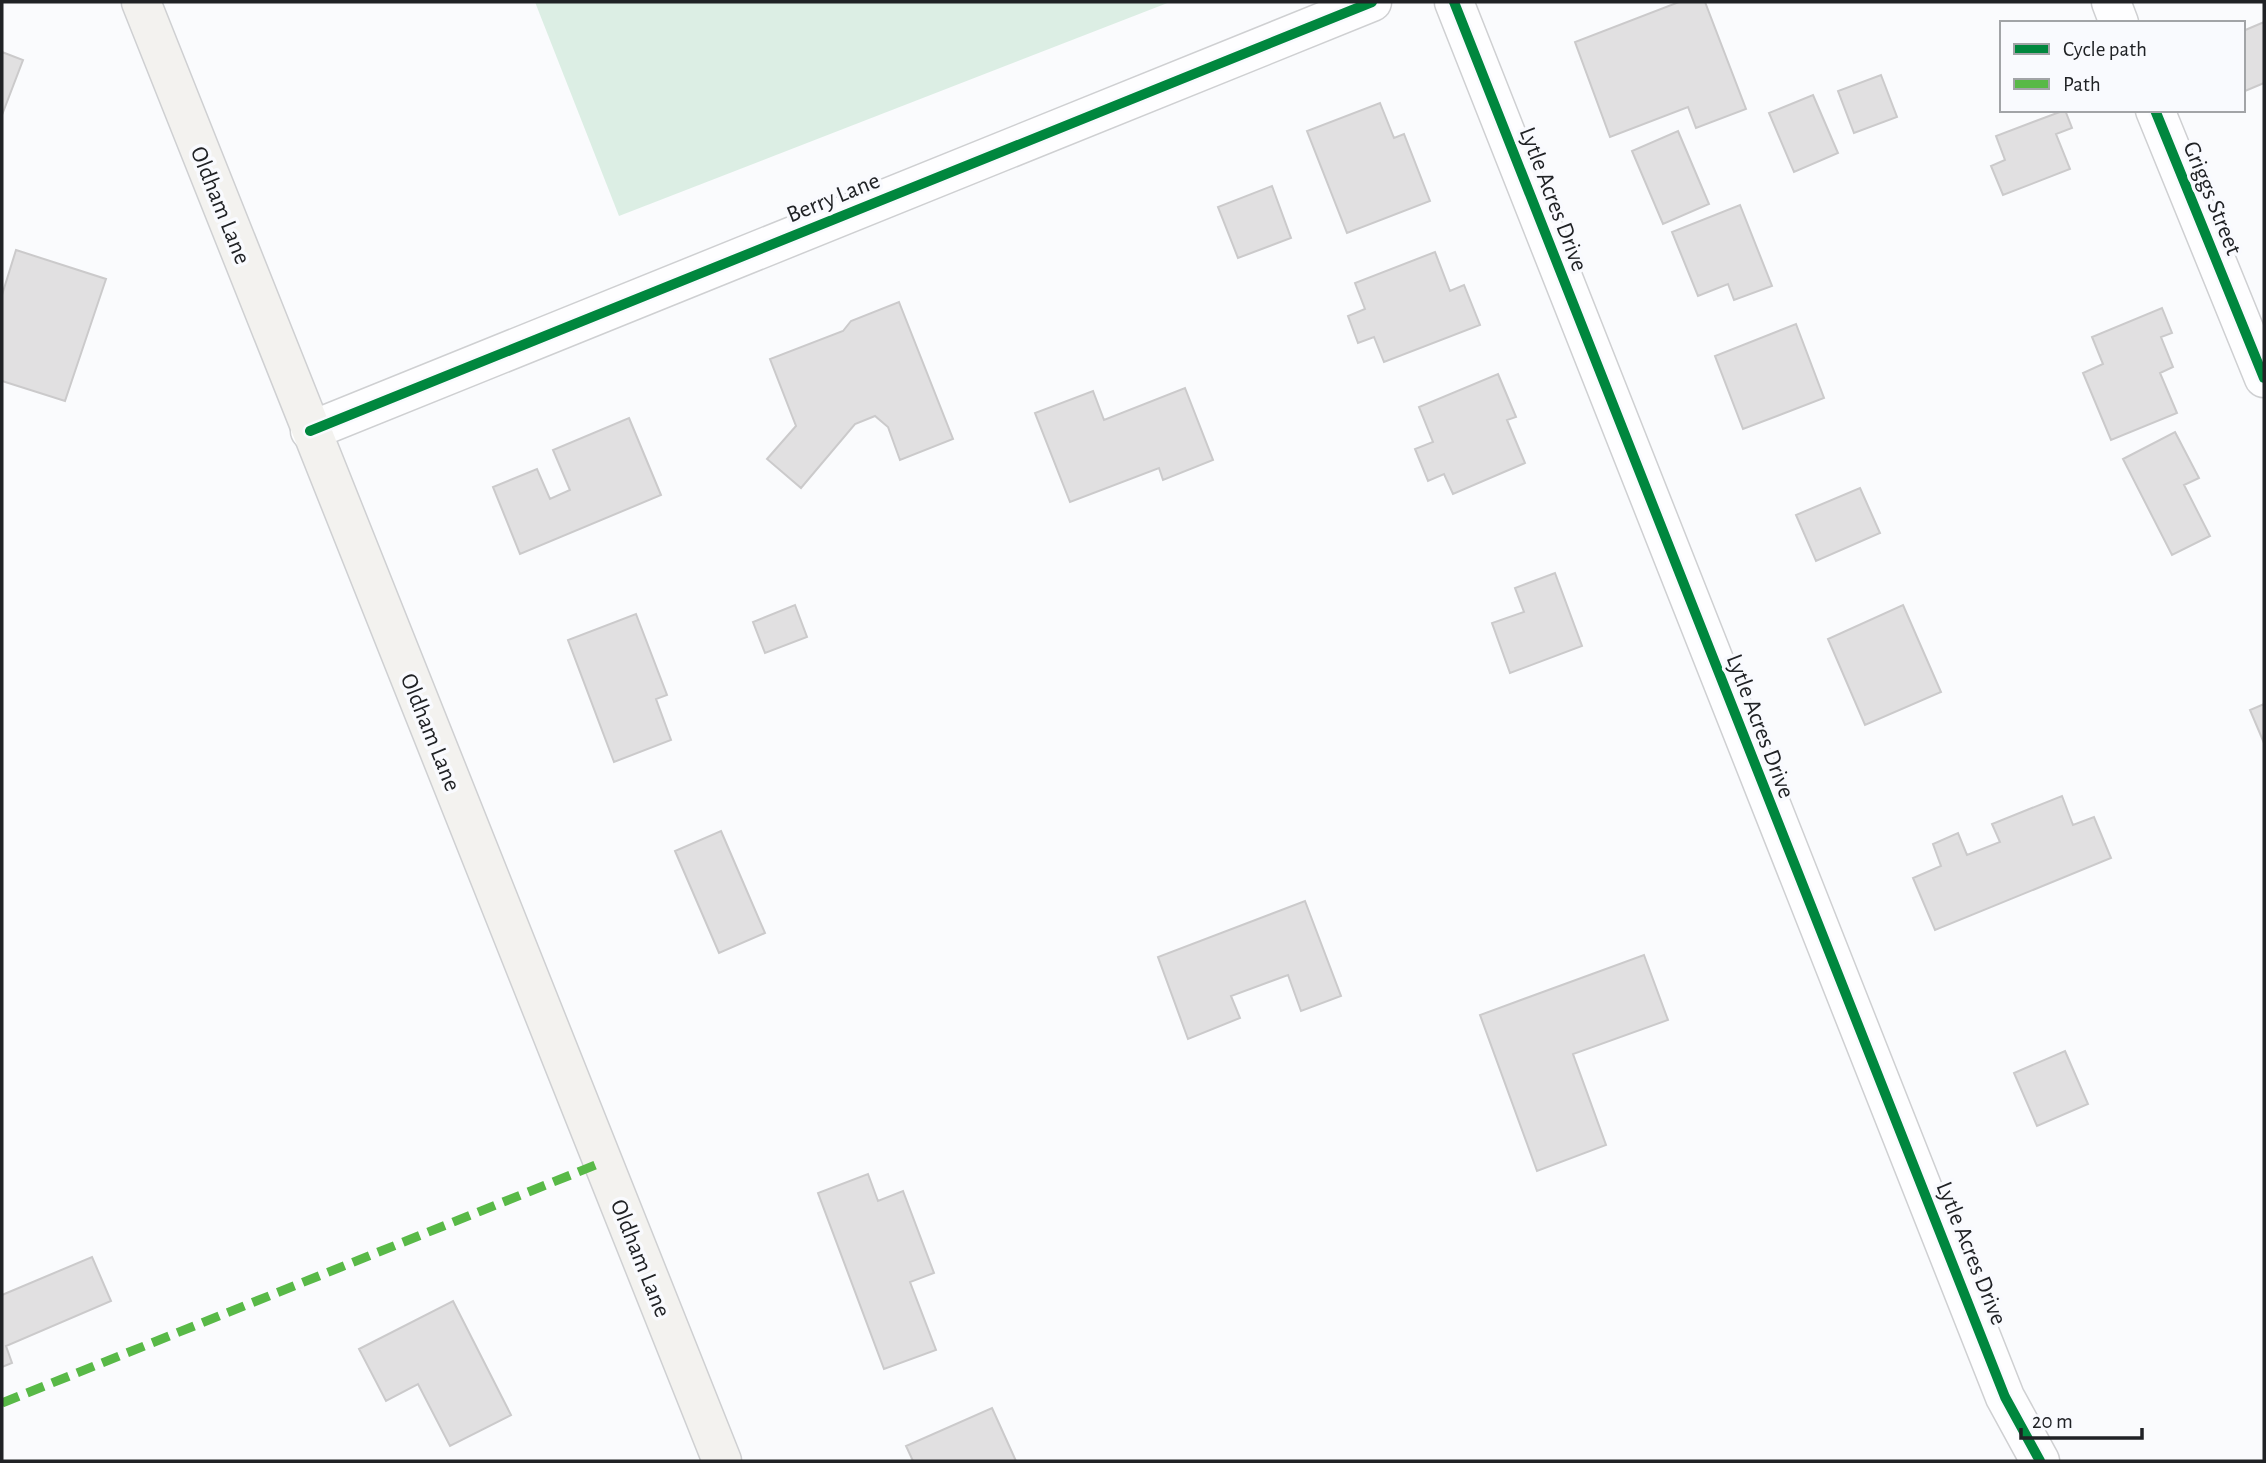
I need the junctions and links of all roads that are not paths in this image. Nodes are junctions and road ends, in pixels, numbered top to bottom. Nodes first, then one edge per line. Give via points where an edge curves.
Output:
1 (141, 2) edge
2 (1372, 2) edge
3 (1454, 2) edge
4 (2111, 2) edge
5 (2118, 21) edge
6 (2156, 112) edge
7 (2264, 378) edge
8 (310, 431) junction
9 (722, 1461) edge
10 (2040, 1461) edge

1 - 8 main road, Oldham Lane
2 - 8 street, Berry Lane
3 - 10 street, Lytle Acres Drive via 2005,1397
4 - 5 street
6 - 7 street, Griggs Street
8 - 9 main road, Oldham Lane

